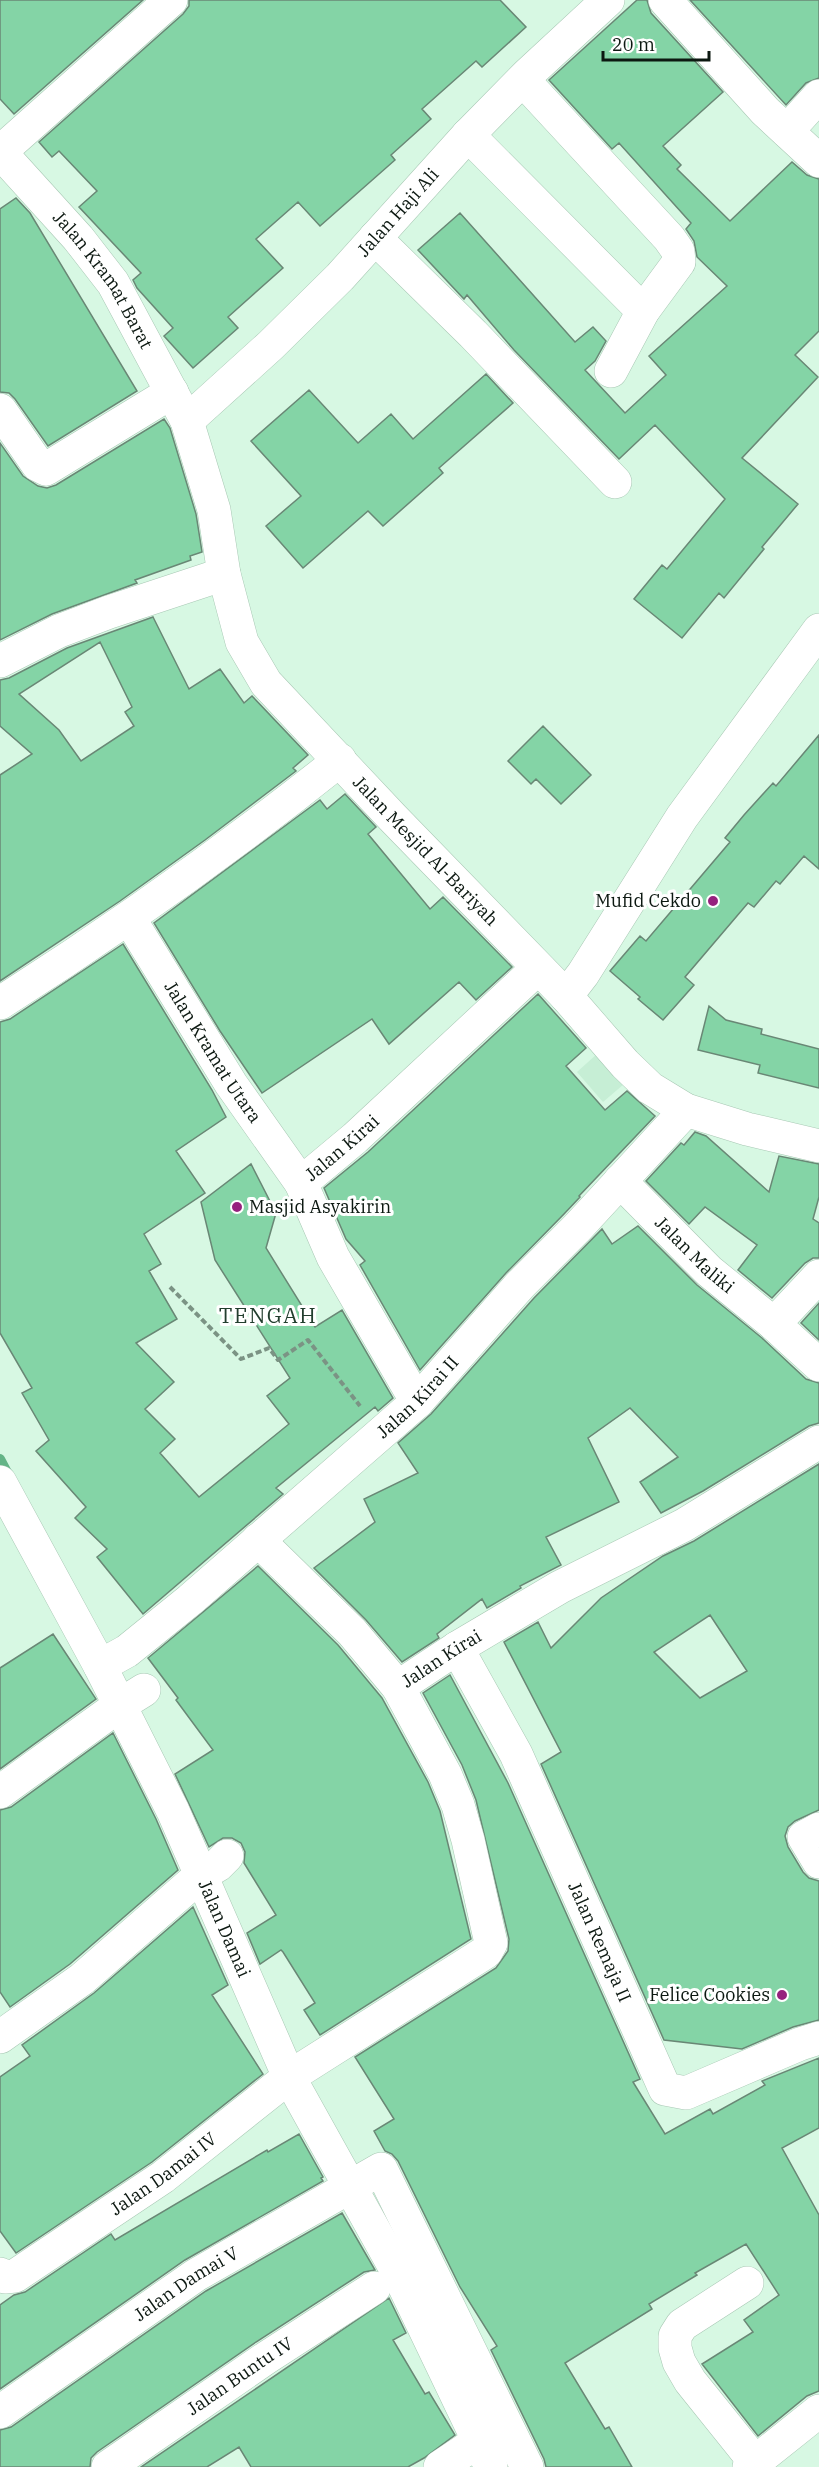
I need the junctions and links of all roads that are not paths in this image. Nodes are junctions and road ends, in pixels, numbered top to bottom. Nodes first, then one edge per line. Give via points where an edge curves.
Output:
1 (171, 0) edge
2 (608, 0) edge
3 (665, 0) edge
4 (523, 80) junction
5 (819, 96) edge
6 (787, 131) junction
7 (468, 135) junction
8 (0, 152) edge
9 (819, 161) edge
10 (375, 238) junction
11 (643, 311) junction
12 (611, 371) dead end
13 (172, 393) junction
14 (0, 410) edge
15 (187, 421) junction
16 (615, 483) dead end
17 (224, 574) junction
18 (819, 630) edge
19 (0, 661) edge
20 (340, 760) junction
21 (129, 918) junction
22 (538, 968) junction
23 (4, 993) edge
24 (566, 996) junction
25 (686, 1110) junction
26 (819, 1146) edge
27 (620, 1181) junction
28 (301, 1183) junction
29 (819, 1276) edge
30 (774, 1324) junction
31 (819, 1365) edge
32 (417, 1402) junction
33 (819, 1442) edge
34 (0, 1482) edge
35 (258, 1540) junction
36 (457, 1648) junction
37 (109, 1661) junction
38 (398, 1687) junction
39 (131, 1698) junction
40 (0, 1792) edge
41 (819, 1829) edge
42 (819, 1862) edge
43 (213, 1867) junction
44 (0, 2037) edge
45 (819, 2038) edge
46 (298, 2071) junction
47 (364, 2179) junction
48 (5, 2276) edge
49 (747, 2283) dead end
50 (374, 2288) dead end
51 (0, 2412) edge
52 (819, 2412) edge
53 (492, 2439) edge
54 (752, 2464) edge
55 (108, 2467) edge
56 (440, 2467) edge
57 (527, 2467) edge

1 - 8 street
2 - 4 street, Jalan Haji Ali
3 - 6 street
4 - 7 street, Jalan Haji Ali
4 - 11 street via 678,251 678,262
5 - 6 street
6 - 9 street
7 - 10 street, Jalan Haji Ali
7 - 11 street
8 - 13 street, Jalan Kramat Barat via 113,283
10 - 15 street, Jalan Haji Ali via 271,345
10 - 16 street
11 - 12 street
13 - 14 street via 46,469 38,465
13 - 15 street, Jalan Kramat Barat
15 - 17 street, Jalan Mesjid Al-Bariyah via 214,510
17 - 19 street via 59,631
17 - 20 street, Jalan Mesjid Al-Bariyah via 242,642 266,683
18 - 24 street via 682,817
20 - 21 street
20 - 22 street, Jalan Mesjid Al-Bariyah
21 - 23 street
21 - 28 street, Jalan Kramat Utara via 231,1084
22 - 24 street, Jalan Mesjid Al-Bariyah
22 - 28 street, Jalan Kirai
24 - 25 street, Jalan Mesjid Al-Bariyah via 650,1088
25 - 26 street, Jalan Mesjid Al-Bariyah
25 - 27 street, Jalan Kirai II
27 - 30 street, Jalan Maliki via 709,1271
27 - 32 street, Jalan Kirai II via 520,1285
28 - 32 street, Jalan Kirai via 333,1257
29 - 30 street
30 - 31 street, Jalan Maliki
32 - 35 street, Jalan Kirai II
33 - 36 street, Jalan Kirai via 684,1525 560,1587
34 - 37 street, Jalan Damai
35 - 37 street, Jalan Kirai II via 127,1651
35 - 38 street via 352,1632
36 - 38 street, Jalan Kirai
36 - 45 street, Jalan Remaja II via 516,1754 665,2089 686,2093
37 - 39 street, Jalan Damai
38 - 46 street, Jalan Kirai via 458,1805 491,1943 486,1952
39 - 40 street
39 - 43 street, Jalan Damai via 173,1811
41 - 42 street via 804,1837
43 - 44 street via 82,1979
43 - 46 street, Jalan Damai
46 - 47 street, Jalan Damai
46 - 48 street, Jalan Damai IV via 163,2177
47 - 51 street, Jalan Damai V via 196,2275
47 - 53 street, Jalan Damai via 398,2274
49 - 54 street via 682,2325 675,2336 679,2362 690,2381
50 - 55 street, Jalan Buntu IV
52 - 54 street
53 - 56 street
53 - 57 street, Jalan Damai

